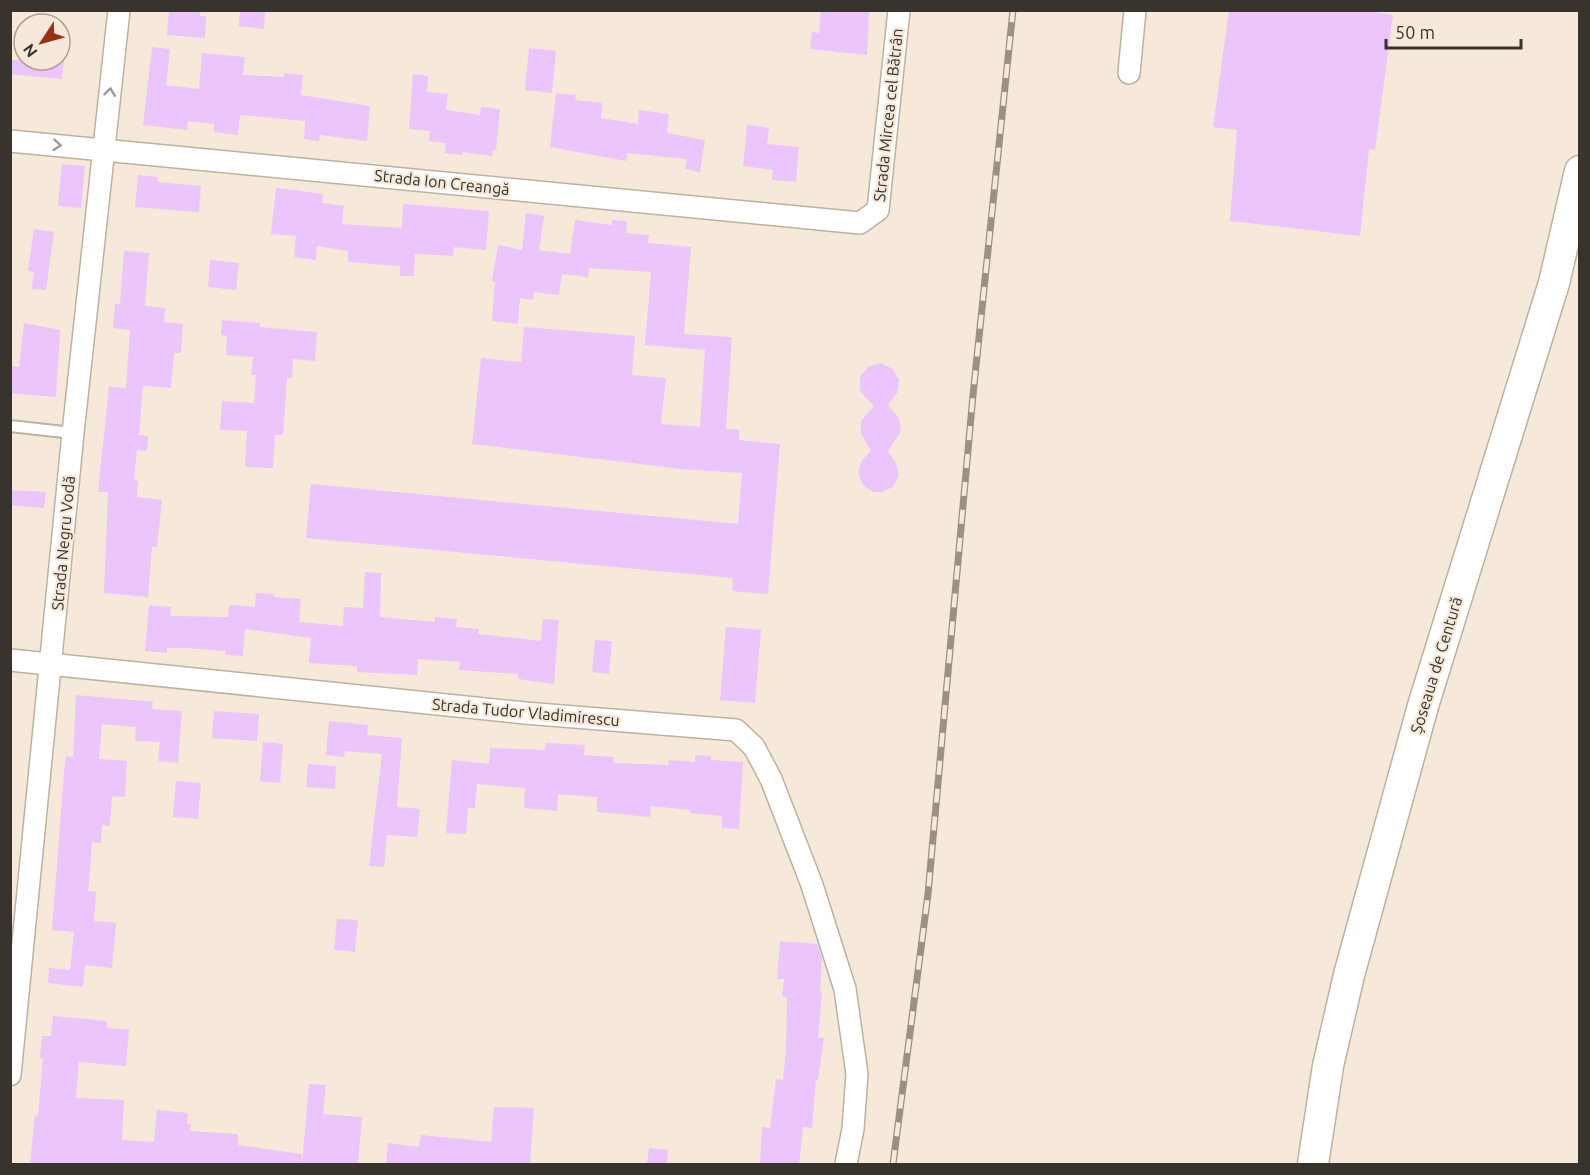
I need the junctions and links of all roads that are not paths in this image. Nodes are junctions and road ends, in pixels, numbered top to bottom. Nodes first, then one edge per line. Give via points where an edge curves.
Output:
1 (119, 10) edge
2 (899, 10) edge
3 (1135, 10) edge
4 (1129, 73) dead end
5 (10, 141) edge
6 (103, 150) junction
7 (1580, 171) edge
8 (871, 217) joint
9 (10, 426) edge
10 (73, 433) junction
11 (10, 660) edge
12 (52, 664) junction
13 (10, 1076) edge
14 (846, 1164) edge
15 (1313, 1164) edge

6 -> 1 street, Strada Negru Vodă
2 - 8 street, Strada Mircea cel Bătrân via 878,210
3 - 4 street
5 -> 6 street, Strada Ion Creangă
6 - 8 street, Strada Ion Creangă via 860,223
6 - 10 street, Strada Negru Vodă
7 - 15 main road, Șoseaua de Centură via 1554,283 1423,706 1349,975 1328,1066
9 - 10 lane
10 - 12 street, Strada Negru Vodă
11 - 12 street, Strada Tudor Vladimirescu
12 - 13 street, Strada Negru Vodă
12 - 14 street, Strada Tudor Vladimirescu via 525,713 736,730 754,747 771,779 812,885 850,1012 857,1074

